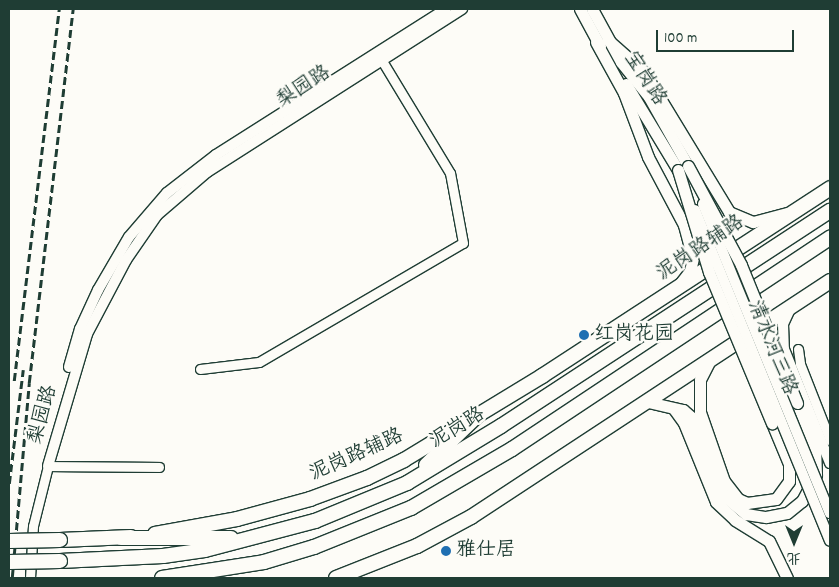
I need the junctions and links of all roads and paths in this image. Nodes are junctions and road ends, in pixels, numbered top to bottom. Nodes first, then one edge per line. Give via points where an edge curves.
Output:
1 (446, 9) edge
2 (462, 9) edge
3 (580, 9) edge
4 (592, 9) edge
5 (602, 41) junction
6 (381, 59) junction
7 (683, 168) junction
8 (830, 188) edge
9 (830, 211) edge
10 (794, 212) junction
11 (830, 238) edge
12 (830, 281) edge
13 (671, 293) junction
14 (792, 306) junction
15 (798, 349) dead end
16 (710, 361) junction
17 (200, 369) dead end
18 (648, 402) junction
19 (673, 408) junction
20 (476, 417) junction
21 (827, 421) edge
22 (830, 440) edge
23 (830, 462) edge
24 (48, 466) junction
25 (159, 467) dead end
26 (407, 483) junction
27 (830, 513) edge
28 (121, 538) junction
29 (252, 538) junction
30 (830, 540) edge
31 (9, 541) edge
32 (9, 562) edge
33 (30, 578) edge
34 (162, 578) edge
35 (336, 578) edge
36 (786, 578) edge

1 - 24 street, 梨园路 via 209,159 151,209 115,260 80,328 55,423
2 - 6 street, 梨园路
3 - 5 main road, 宝岗路
4 - 5 main road, 宝岗路
5 - 7 main road, 宝岗路
5 - 10 main road via 644,72 729,212 753,222
5 - 13 main road via 648,157 679,213 693,251 690,271
6 - 17 street via 450,173 463,243 259,362
6 - 24 street, 梨园路 via 207,172 157,215 126,260 90,327
7 - 16 main road, bridge via 709,272 789,464 789,481 776,499 747,502 738,499 724,481 700,412 700,380
7 - 19 main road, bridge via 741,265 815,449 816,475 802,502 787,512 766,517 746,514 729,503 717,484 694,422 684,410
7 - 27 street, 清水河三路, bridge
7 - 30 street, 清水河三路, bridge
8 - 10 main road, 泥岗路辅路
9 - 26 main road, 泥岗路 via 501,426
10 - 13 main road, 泥岗路辅路
11 - 34 main road via 512,449 411,508 314,547 264,562
12 - 14 main road
13 - 20 main road, 泥岗路辅路
14 - 16 main road
14 - 23 street via 784,324 784,349
15 - 21 street via 800,364
16 - 18 main road
18 - 19 main road
18 - 35 main road via 471,516 417,546
19 - 36 main road via 684,423 716,502 735,520 769,541
20 - 26 main road
20 - 28 main road, 泥岗路辅路 via 374,474 310,499 237,519
21 - 22 street
24 - 25 street
24 - 33 street via 33,526
26 - 29 main road, 泥岗路 via 315,521
28 - 29 main road
28 - 31 main road, 泥岗路辅路, bridge
29 - 32 main road, 泥岗路, bridge via 163,556

